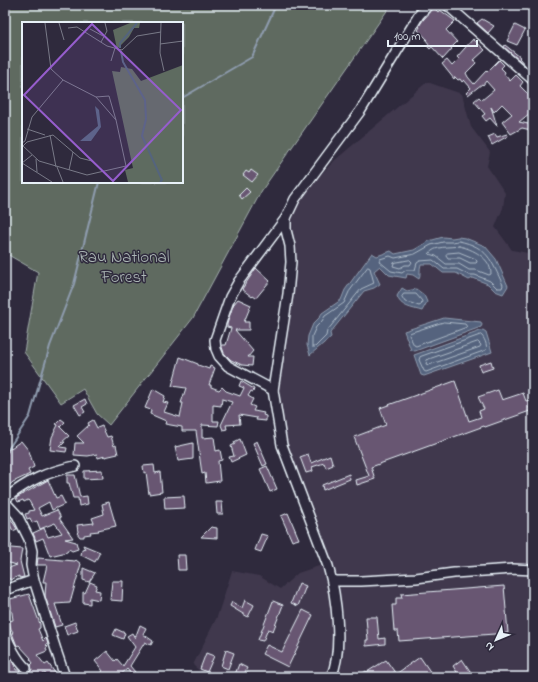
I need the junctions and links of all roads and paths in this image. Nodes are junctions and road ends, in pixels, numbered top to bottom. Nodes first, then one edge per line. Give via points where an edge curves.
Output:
1 (428, 5) edge
2 (447, 5) edge
3 (533, 80) edge
4 (286, 218) junction
5 (273, 390) junction
6 (75, 466) dead end
7 (5, 500) edge
8 (533, 570) edge
9 (34, 580) junction
10 (332, 581) junction
11 (5, 590) edge
12 (5, 633) edge
13 (26, 668) dead end
14 (65, 677) edge
15 (331, 677) edge

1 - 4 street via 419,15 361,110 295,199
2 - 3 street
4 - 5 street via 291,262
4 - 5 street via 239,281 230,297 216,340 219,356 228,366
5 - 10 street via 280,438
6 - 7 street via 40,476 20,487
7 - 9 street via 17,515 29,539
8 - 10 street
9 - 11 street
9 - 14 street
10 - 15 street via 338,653
12 - 13 street

